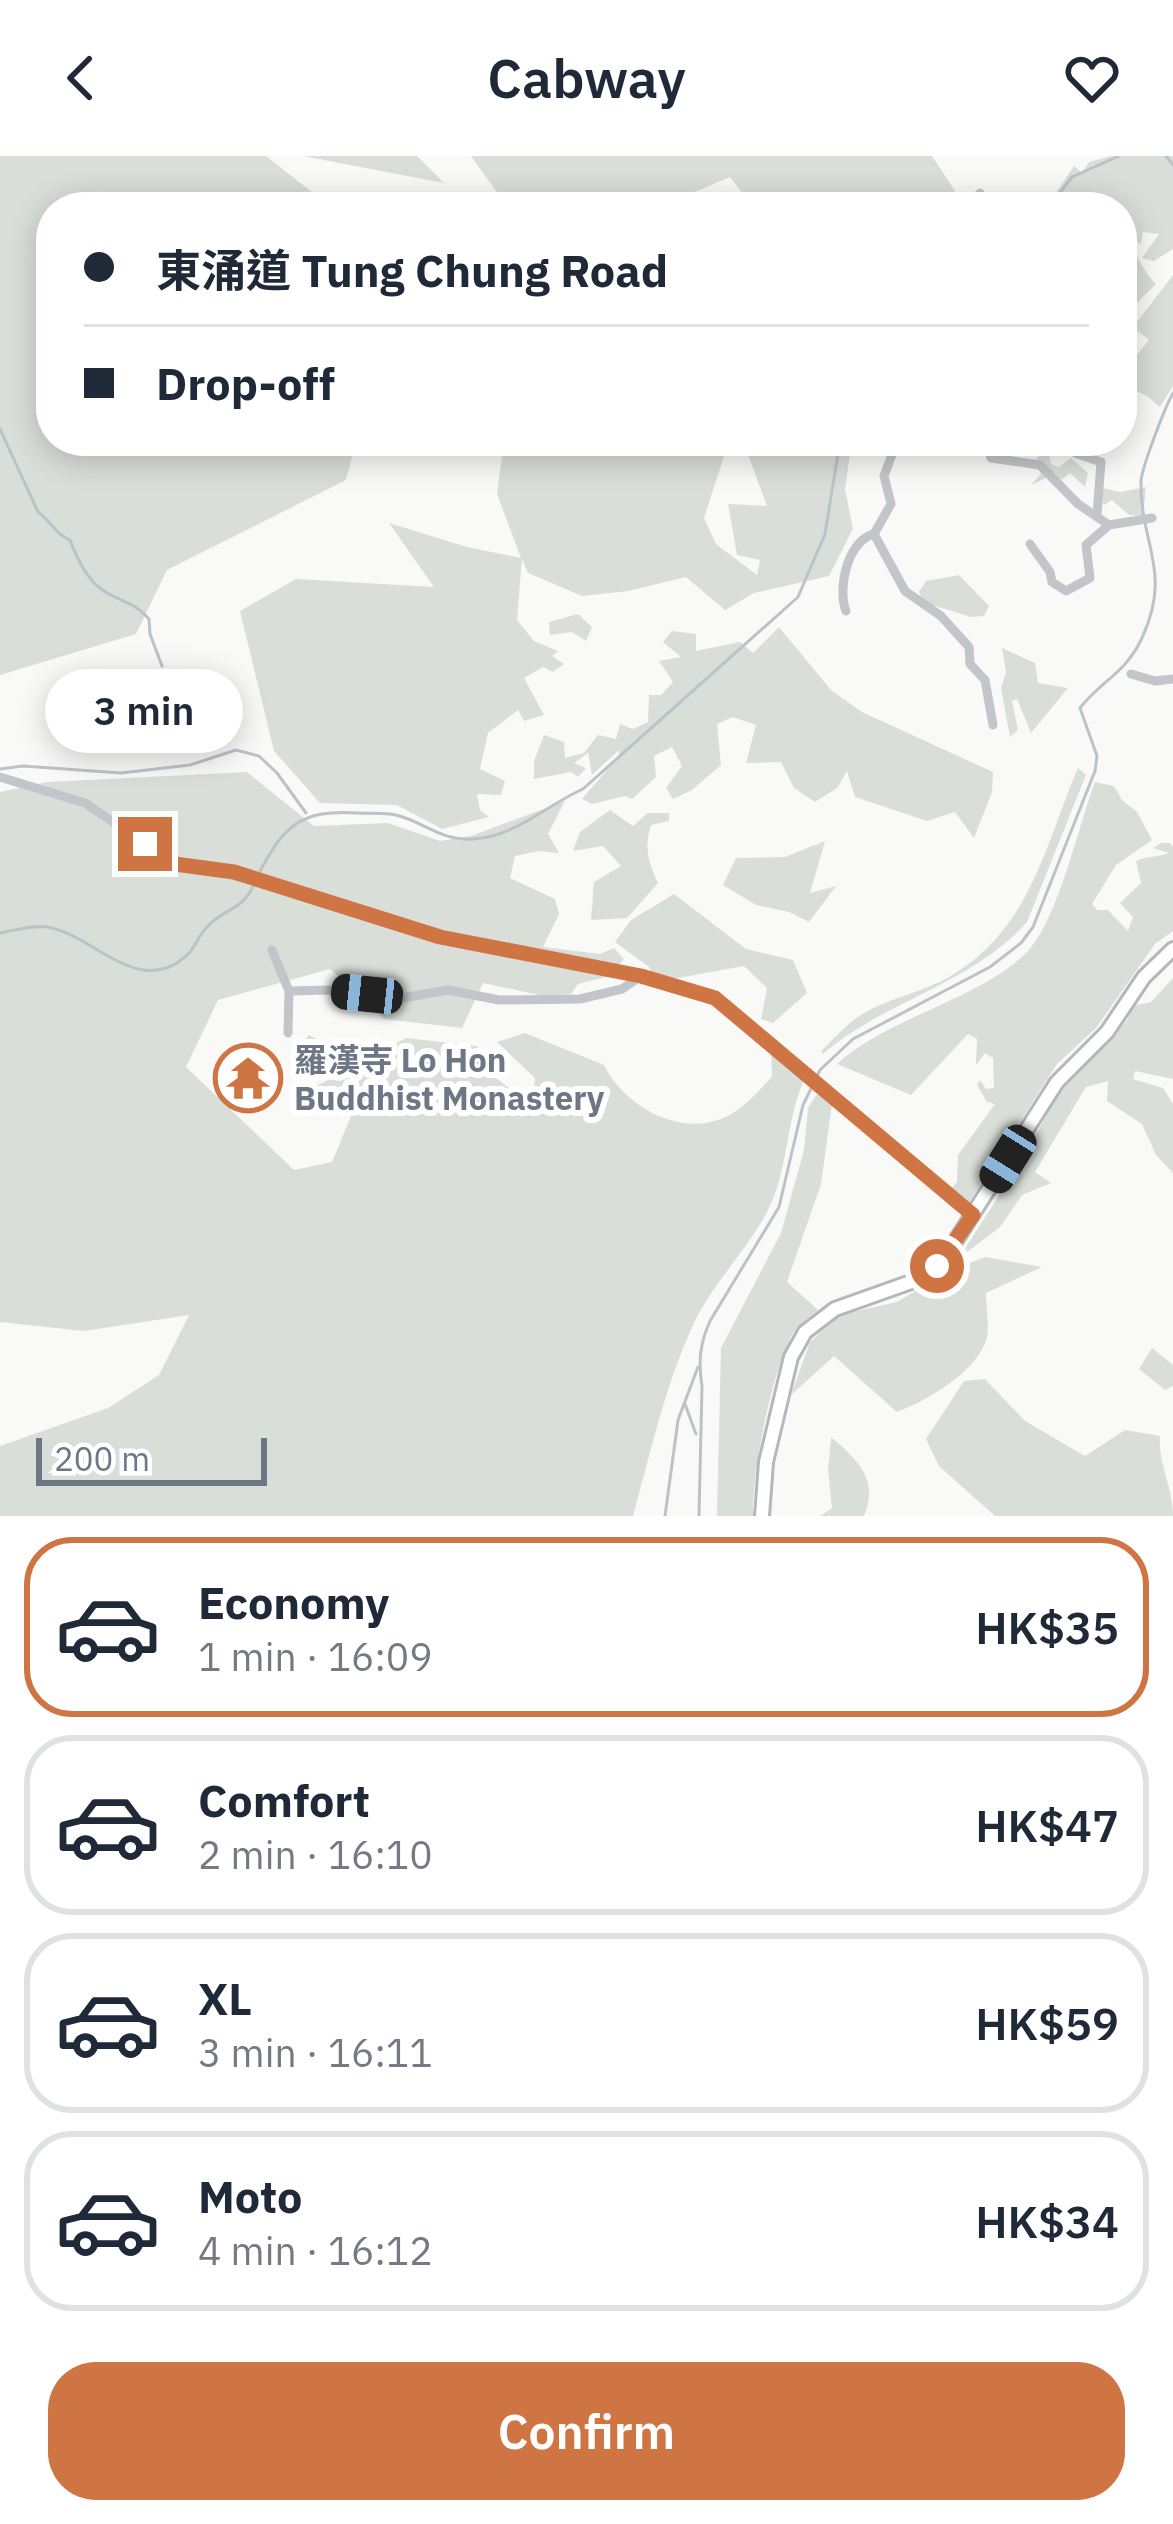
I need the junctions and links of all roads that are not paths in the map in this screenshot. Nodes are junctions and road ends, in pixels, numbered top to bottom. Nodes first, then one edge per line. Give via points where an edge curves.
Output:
1 (891, 456) edge
2 (990, 456) edge
3 (1084, 456) edge
4 (1097, 515) junction
5 (1147, 519) dead end
6 (1109, 525) junction
7 (874, 534) junction
8 (1030, 544) dead end
9 (846, 611) dead end
10 (1131, 674) dead end
11 (1173, 679) edge
12 (993, 725) dead end
13 (0, 777) edge
14 (1173, 949) edge
15 (272, 950) dead end
16 (641, 976) junction
17 (289, 991) junction
18 (288, 1033) dead end
19 (973, 1215) junction
20 (762, 1516) edge

1 - 7 street via 884,476 892,504
2 - 4 street via 1040,465
3 - 4 street via 1101,462
4 - 6 street
5 - 6 street
6 - 8 street via 1086,545 1090,578 1066,591
7 - 9 street via 853,551 842,588
7 - 12 street via 905,591 969,647
10 - 11 street
13 - 16 street via 85,803 175,864 234,872 440,937
14 - 19 main road via 1057,1082
15 - 17 street
16 - 17 street via 580,999
16 - 19 street via 715,998
17 - 18 street
19 - 20 main road via 928,1273 835,1309 805,1332 791,1357 766,1462

